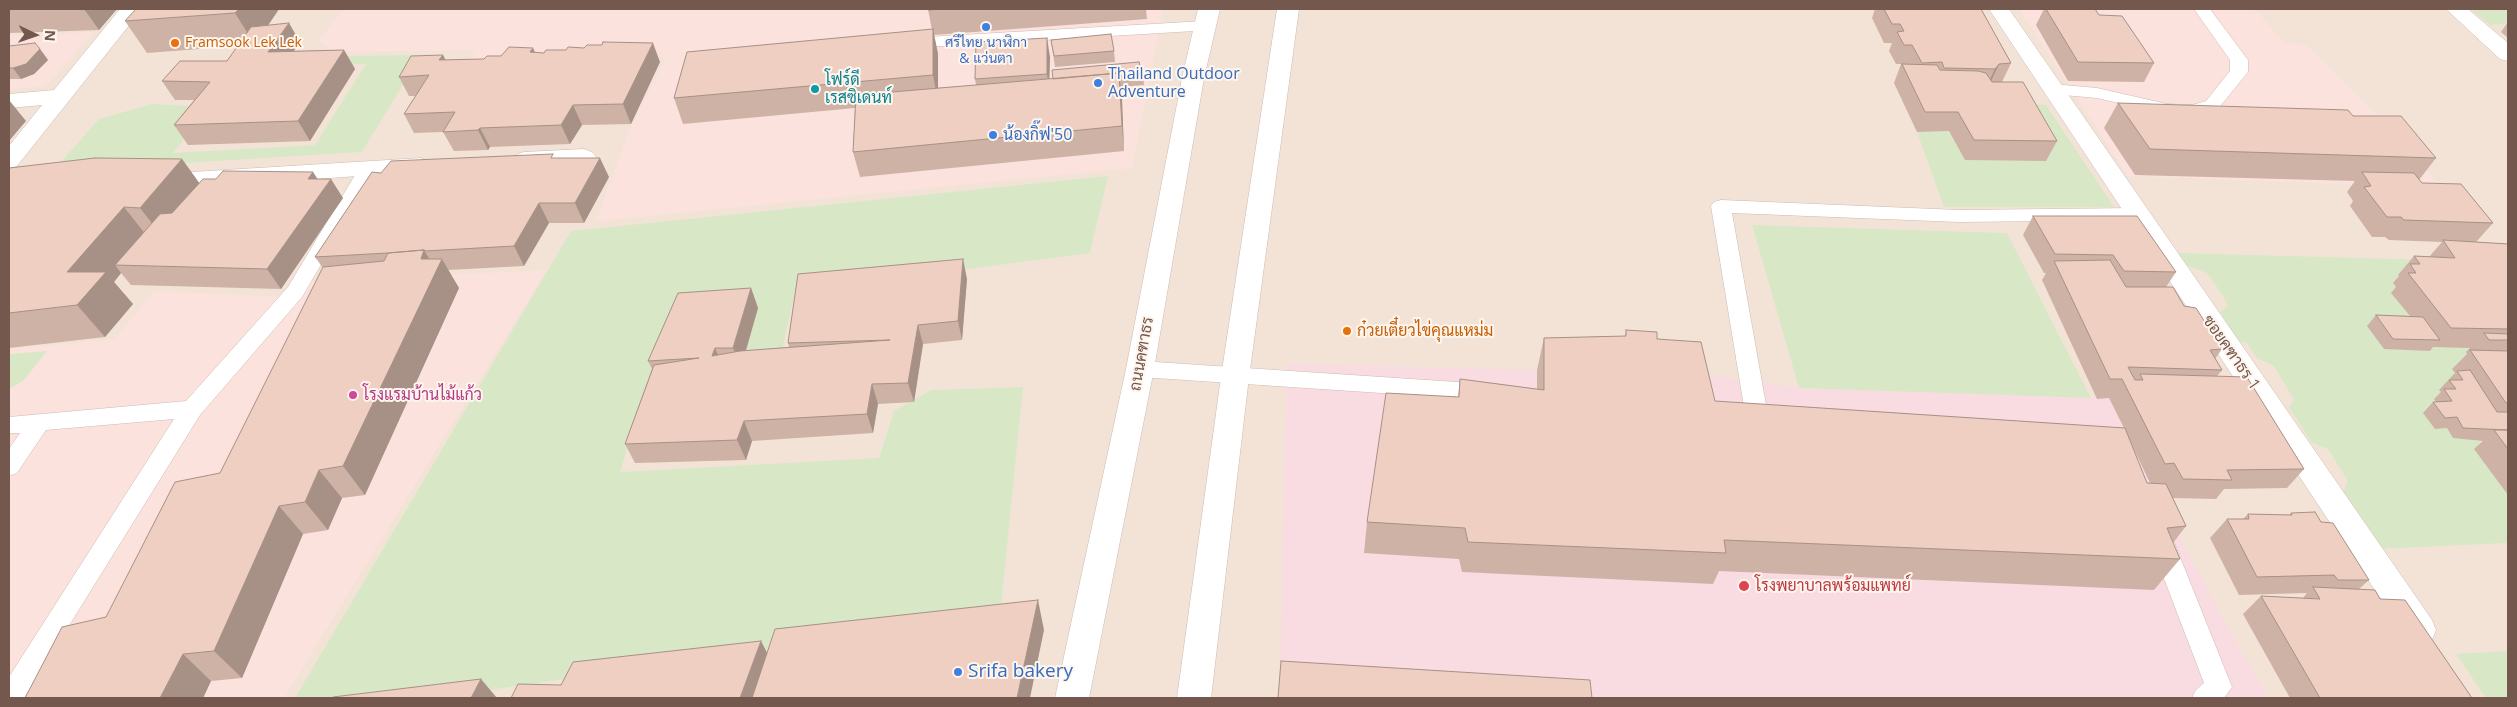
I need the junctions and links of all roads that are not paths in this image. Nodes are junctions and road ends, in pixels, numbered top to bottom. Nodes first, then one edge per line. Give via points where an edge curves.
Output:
1 (131, 9) edge
2 (1288, 9) edge
3 (1999, 9) edge
4 (2202, 9) edge
5 (2456, 9) edge
6 (1207, 17) edge
7 (926, 42) edge
8 (2508, 54) edge
9 (2052, 89) junction
10 (59, 96) junction
11 (9, 101) edge
12 (584, 157) edge
13 (9, 161) edge
14 (506, 161) edge
15 (447, 165) edge
16 (368, 169) junction
17 (138, 183) edge
18 (2136, 214) junction
19 (1140, 370) junction
20 (1235, 378) junction
21 (1508, 393) edge
22 (192, 409) junction
23 (1796, 415) edge
24 (39, 423) junction
25 (10, 425) edge
26 (9, 467) edge
27 (2155, 526) edge
28 (2433, 651) edge
29 (10, 698) edge
30 (1072, 698) edge
31 (1194, 698) edge
32 (2205, 698) edge

1 - 10 street
2 - 20 street
3 - 9 street, ซอยคฑาธร 1
4 - 9 lane via 2239,60 2239,72 2212,105 2192,110 2167,109 2097,93
5 - 8 street
6 - 7 lane
6 - 19 street, ถนนคฑาธร
9 - 18 street, ซอยคฑาธร 1
10 - 11 street
10 - 13 street
12 - 14 street
15 - 16 street
16 - 17 street
16 - 22 lane via 295,292
18 - 23 lane via 1959,216 1721,206 1747,412
18 - 28 street, ซอยคฑาธร 1
19 - 20 lane
19 - 30 street, ถนนคฑาธร
20 - 21 lane
20 - 31 street
22 - 24 lane
22 - 29 lane
24 - 25 lane
24 - 26 lane
27 - 32 lane via 2220,687

